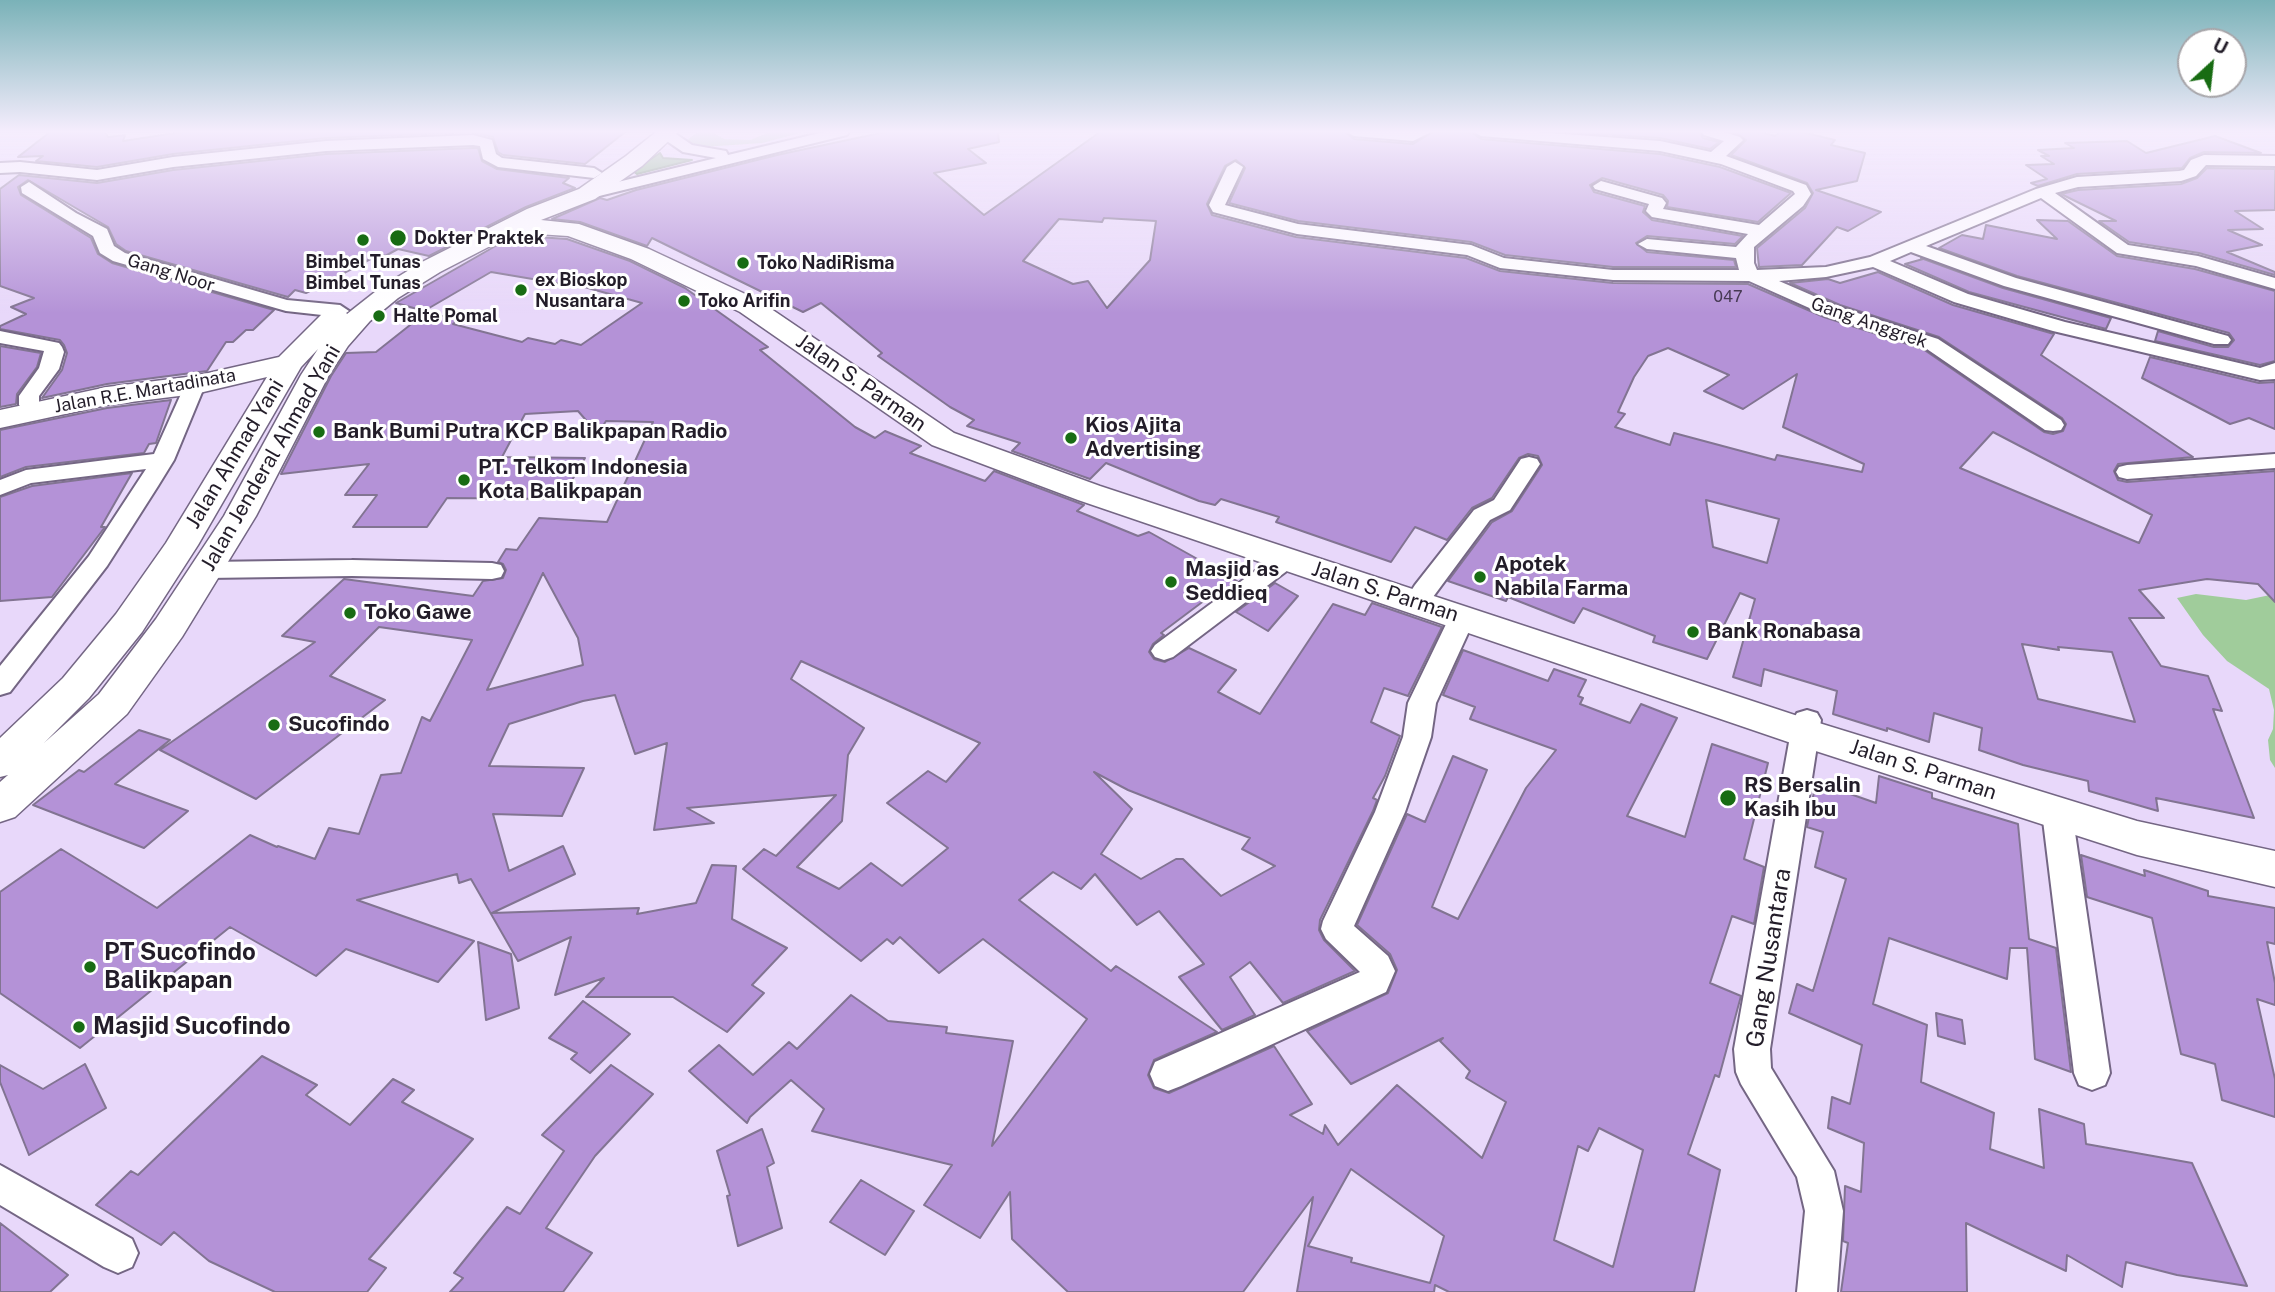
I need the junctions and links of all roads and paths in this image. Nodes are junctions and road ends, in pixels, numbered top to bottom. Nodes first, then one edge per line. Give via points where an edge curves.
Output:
1 (32, 192) edge
2 (569, 192) edge
3 (575, 192) edge
4 (1223, 192) edge
5 (1624, 192) edge
6 (1802, 192) edge
7 (2042, 192) joint
8 (550, 208) junction
9 (1761, 231) junction
10 (494, 236) junction
11 (1647, 244) dead end
12 (1912, 247) junction
13 (1744, 253) junction
14 (1875, 261) junction
15 (1751, 276) junction
16 (2275, 284) edge
17 (340, 311) junction
18 (0, 337) edge
19 (2221, 340) dead end
20 (289, 363) junction
21 (2275, 369) edge
22 (195, 385) junction
23 (35, 410) junction
24 (0, 419) edge
25 (2053, 425) dead end
26 (163, 460) junction
27 (2275, 461) edge
28 (1529, 464) dead end
29 (2127, 472) dead end
30 (0, 488) edge
31 (194, 558) junction
32 (1287, 559) junction
33 (492, 571) dead end
34 (1423, 592) junction
35 (1462, 618) junction
36 (1164, 651) dead end
37 (0, 685) edge
38 (1806, 726) junction
39 (0, 762) edge
40 (0, 806) edge
41 (2057, 813) junction
42 (2275, 850) edge
43 (2275, 869) edge
44 (2092, 1073) dead end
45 (1168, 1074) dead end
46 (0, 1184) edge
47 (118, 1253) dead end
48 (1817, 1292) edge

1 - 17 street, Gang Noor via 101,233 106,249 119,257 286,305
2 - 17 main road, Jalan Jenderal Ahmad Yani via 415,264
3 - 8 main road, Jalan Jenderal Ahmad Yani
4 - 15 street via 1219,208 1297,229 1471,250 1500,263 1640,277
5 - 9 street via 1656,201 1654,211 1658,213
6 - 9 street via 1797,203
7 - 12 street
7 - 16 street via 2123,248 2198,261
8 - 10 main road, Jalan Jenderal Ahmad Yani
8 - 34 main road, Jalan S. Parman via 652,247 767,300 958,428
9 - 13 street via 1745,245
10 - 31 main road, Jalan Jenderal Ahmad Yani via 430,267 361,315 337,341
10 - 32 main road, Jalan S. Parman via 537,228 570,229 640,254 749,306 943,439
11 - 13 street
12 - 14 street
12 - 19 street via 2010,282
13 - 15 street
14 - 15 street via 1809,274
14 - 21 street via 1975,303 2071,331 2260,374
15 - 25 street, Gang Anggrek via 1808,302 1931,343
17 - 20 main road, Jalan Jenderal Ahmad Yani
18 - 23 street via 52,347 49,369 29,396 29,405
20 - 22 main road, Jalan R.E. Martadinata
20 - 31 main road, Jalan Ahmad Yani
22 - 23 main road, Jalan R.E. Martadinata
22 - 26 street
23 - 24 main road, Jalan R.E. Martadinata
26 - 30 street via 26,477
26 - 37 street via 98,561
27 - 29 street
28 - 34 street via 1502,505 1482,515
31 - 33 street
31 - 39 main road, Jalan Jenderal Ahmad Yani via 129,623 76,688
31 - 40 main road, Jalan Jenderal Ahmad Yani via 169,628 113,704
32 - 35 main road, Jalan S. Parman
32 - 36 street
34 - 38 main road, Jalan S. Parman
35 - 38 main road, Jalan S. Parman
35 - 45 street via 1422,703 1417,737 1390,812 1337,929 1376,965 1374,982
38 - 41 main road, Jalan S. Parman
38 - 42 main road, Jalan S. Parman via 2160,827
38 - 48 street, Gang Nusantara via 1752,1049 1755,1072 1815,1171 1824,1211
41 - 43 main road, Jalan S. Parman via 2169,847
41 - 44 street
46 - 47 street

